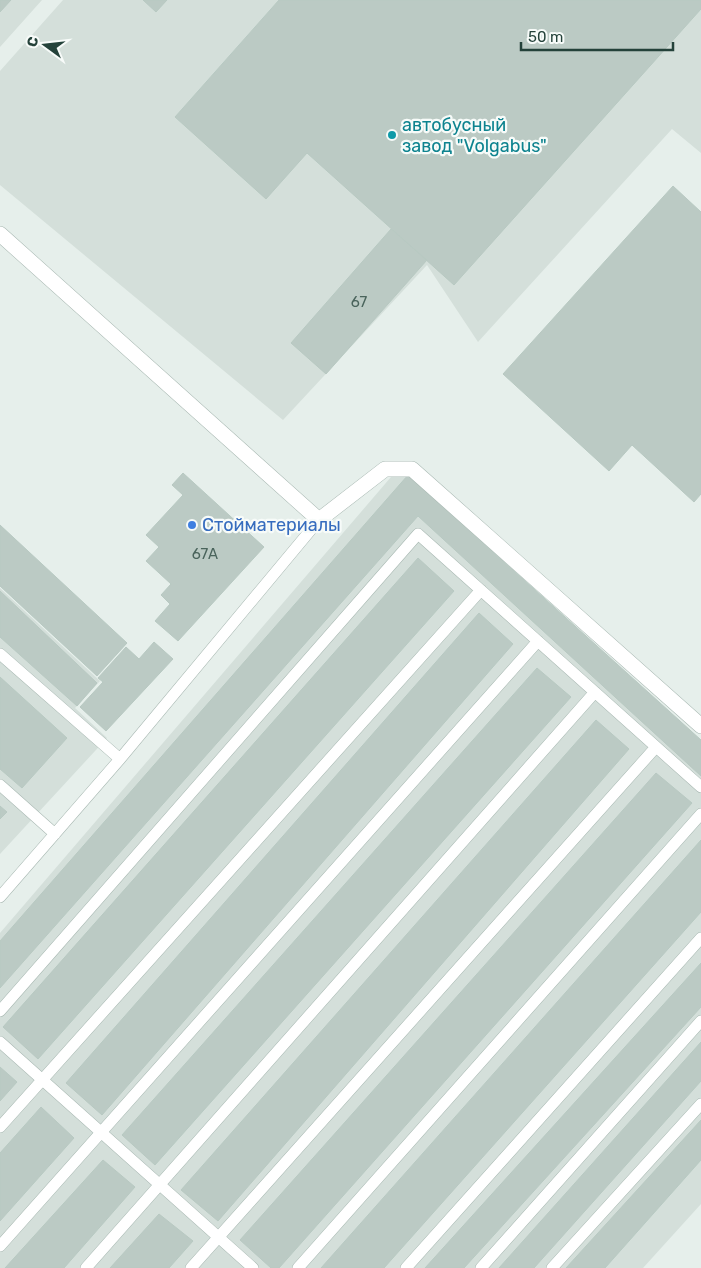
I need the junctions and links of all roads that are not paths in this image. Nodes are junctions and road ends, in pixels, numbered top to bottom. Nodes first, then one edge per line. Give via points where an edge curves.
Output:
1 (0, 234) edge
2 (319, 520) junction
3 (481, 590) junction
4 (538, 640) junction
5 (0, 654) edge
6 (595, 692) junction
7 (701, 726) edge
8 (656, 747) junction
9 (120, 759) junction
10 (0, 785) edge
11 (701, 787) edge
12 (701, 814) edge
13 (55, 834) junction
14 (0, 897) edge
15 (701, 938) edge
16 (0, 1011) edge
17 (701, 1021) edge
18 (0, 1042) edge
19 (42, 1080) junction
20 (701, 1104) edge
21 (0, 1127) edge
22 (101, 1132) junction
23 (160, 1184) junction
24 (219, 1237) junction
25 (0, 1246) edge
26 (86, 1268) edge
27 (191, 1268) edge
28 (253, 1268) edge
29 (298, 1268) edge
30 (406, 1268) edge
31 (481, 1268) edge
32 (552, 1268) edge

1 - 2 street
2 - 7 street via 385,469 412,469
2 - 9 lane
3 - 4 lane
3 - 16 lane via 418,534
3 - 19 lane
4 - 6 lane
4 - 22 lane
5 - 9 lane
6 - 8 lane
6 - 23 lane
8 - 11 lane
8 - 24 lane
9 - 13 lane
10 - 13 lane
12 - 29 lane
13 - 14 lane
15 - 30 lane
17 - 31 lane
18 - 19 lane
19 - 21 lane
19 - 22 lane
20 - 32 lane
22 - 23 lane
22 - 25 lane
23 - 24 lane
23 - 26 lane
24 - 27 lane
24 - 28 lane

